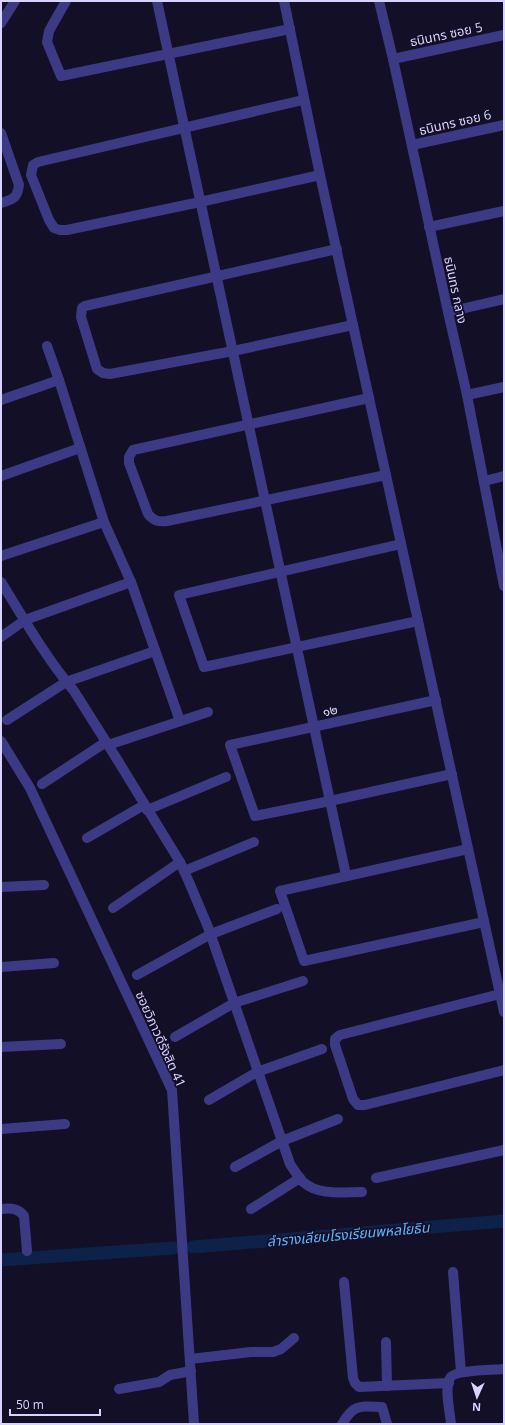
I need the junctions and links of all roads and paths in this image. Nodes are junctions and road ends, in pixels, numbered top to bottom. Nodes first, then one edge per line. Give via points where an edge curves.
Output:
1 (15, 1) edge
2 (66, 1) edge
3 (157, 1) edge
4 (284, 1) edge
5 (379, 1) edge
6 (1, 23) edge
7 (290, 29) junction
8 (504, 35) edge
9 (168, 53) junction
10 (394, 59) junction
11 (304, 100) junction
12 (504, 125) edge
13 (184, 127) junction
14 (1, 133) edge
15 (412, 145) junction
16 (320, 175) junction
17 (200, 202) junction
18 (1, 203) edge
19 (504, 211) edge
20 (429, 227) junction
21 (337, 249) junction
22 (216, 276) junction
23 (504, 299) edge
24 (448, 312) junction
25 (353, 325) junction
26 (47, 346) dead end
27 (232, 351) junction
28 (59, 380) junction
29 (504, 387) edge
30 (467, 395) junction
31 (369, 398) junction
32 (1, 400) edge
33 (248, 425) junction
34 (80, 448) junction
35 (386, 475) junction
36 (1, 476) edge
37 (504, 476) edge
38 (484, 481) junction
39 (264, 501) junction
40 (104, 522) junction
41 (401, 544) junction
42 (1, 556) edge
43 (502, 565) edge
44 (280, 571) junction
45 (1, 582) edge
46 (131, 582) junction
47 (504, 586) edge
48 (25, 620) junction
49 (418, 621) junction
50 (1, 636) edge
51 (296, 647) junction
52 (155, 651) junction
53 (66, 682) junction
54 (436, 700) junction
55 (208, 712) dead end
56 (7, 720) dead end
57 (180, 721) junction
58 (314, 727) junction
59 (1, 741) edge
60 (107, 744) junction
61 (452, 774) junction
62 (226, 777) dead end
63 (42, 784) dead end
64 (330, 801) junction
65 (146, 807) junction
66 (87, 838) dead end
67 (254, 842) dead end
68 (468, 849) junction
69 (182, 867) junction
70 (346, 875) junction
71 (44, 885) dead end
72 (1, 887) edge
73 (113, 908) dead end
74 (277, 909) dead end
75 (484, 922) junction
76 (211, 934) junction
77 (54, 963) dead end
78 (1, 967) edge
79 (137, 975) dead end
80 (302, 981) dead end
81 (500, 994) junction
82 (234, 1003) junction
83 (504, 1012) edge
84 (175, 1037) dead end
85 (61, 1044) dead end
86 (1, 1047) edge
87 (322, 1049) dead end
88 (504, 1070) edge
89 (257, 1072) junction
90 (209, 1100) dead end
91 (338, 1119) dead end
92 (65, 1124) dead end
93 (1, 1129) edge
94 (282, 1141) junction
95 (504, 1150) edge
96 (235, 1168) dead end
97 (300, 1178) junction
98 (376, 1178) dead end
99 (362, 1192) dead end
100 (1, 1209) edge
101 (251, 1209) dead end
102 (27, 1251) dead end
103 (453, 1272) dead end
104 (344, 1282) dead end
105 (294, 1338) dead end
106 (386, 1342) dead end
107 (190, 1359) junction
108 (504, 1369) edge
109 (191, 1371) junction
110 (461, 1372) junction
111 (449, 1383) junction
112 (387, 1386) junction
113 (119, 1389) dead end
114 (194, 1424) edge
115 (342, 1424) edge
116 (387, 1424) edge
117 (451, 1424) edge

1 - 6 street
2 - 9 street via 47,37 61,76
3 - 9 street
4 - 7 street
5 - 10 street, ธนินทร กลาง
7 - 9 street
7 - 11 street
8 - 10 street, ธนินทร ซอย 5
9 - 13 street
10 - 15 street, ธนินทร กลาง
11 - 13 street
11 - 16 street
12 - 15 street, ธนินทร ซอย 6
13 - 17 street
13 - 17 street via 38,162 31,168 31,175 49,220 54,228 60,230
14 - 18 street via 18,185 18,193 13,199
15 - 20 street, ธนินทร กลาง
16 - 17 street
16 - 21 street
17 - 22 street
19 - 20 street
20 - 24 street, ธนินทร กลาง
21 - 22 street
21 - 25 street
22 - 27 street
22 - 27 street via 85,306 82,308 81,317 97,369 103,373 117,374
23 - 24 street
24 - 30 street, ธนินทร กลาง
25 - 27 street
25 - 31 street
26 - 28 street
27 - 33 street
28 - 32 street
28 - 34 street
29 - 30 street
30 - 38 street, ธนินทร กลาง
31 - 33 street
31 - 35 street
33 - 39 street
33 - 39 street via 133,450 129,464 148,514 154,521 167,521
34 - 36 street
34 - 40 street
35 - 39 street
35 - 41 street
37 - 38 street
38 - 43 street, ธนินทร กลาง
39 - 44 street
40 - 42 street
40 - 46 street
41 - 44 street
41 - 49 street
43 - 47 street, ธนินทร กลาง
44 - 51 street
44 - 51 street via 179,595 204,667
45 - 48 street
46 - 48 street
46 - 52 street
48 - 50 street
48 - 53 street
49 - 51 street
49 - 54 street
51 - 58 street
52 - 53 street
52 - 57 street
53 - 56 street
53 - 60 street
54 - 58 street, ๑๒
54 - 61 street
55 - 57 street
57 - 60 street
58 - 64 street
58 - 64 street, ๑๒ via 230,745 256,816
59 - 107 street, ซอยวิภาวดีรังสิต 41 via 30,788 172,1090
60 - 63 street
60 - 65 street
61 - 64 street
61 - 68 street
62 - 65 street
64 - 70 street
65 - 66 street
65 - 69 street
67 - 69 street
68 - 70 street
68 - 75 street
69 - 73 street
69 - 76 street
70 - 75 street via 280,891 304,961
71 - 72 street
74 - 76 street
75 - 81 street
76 - 79 street
76 - 82 street
77 - 78 street
80 - 82 street
81 - 83 street
81 - 88 street via 340,1035 335,1039 335,1045 353,1099 358,1105
82 - 84 street
82 - 89 street
85 - 86 street
87 - 89 street
89 - 90 street
89 - 94 street
91 - 94 street
92 - 93 street
94 - 96 street
94 - 97 street via 290,1164
95 - 98 street
97 - 99 street via 313,1188 325,1192
97 - 101 street
100 - 102 street via 13,1208 24,1216
103 - 110 street
104 - 112 street via 355,1383 359,1387
105 - 107 street via 273,1352
106 - 112 street
107 - 109 street, ซอยวิภาวดีรังสิต 41
108 - 110 street
109 - 113 street via 170,1375 159,1382
109 - 114 street, ซอยวิภาวดีรังสิต 41
110 - 111 street via 453,1374
111 - 112 street
111 - 117 street
115 - 116 street via 350,1411 363,1406 382,1407

